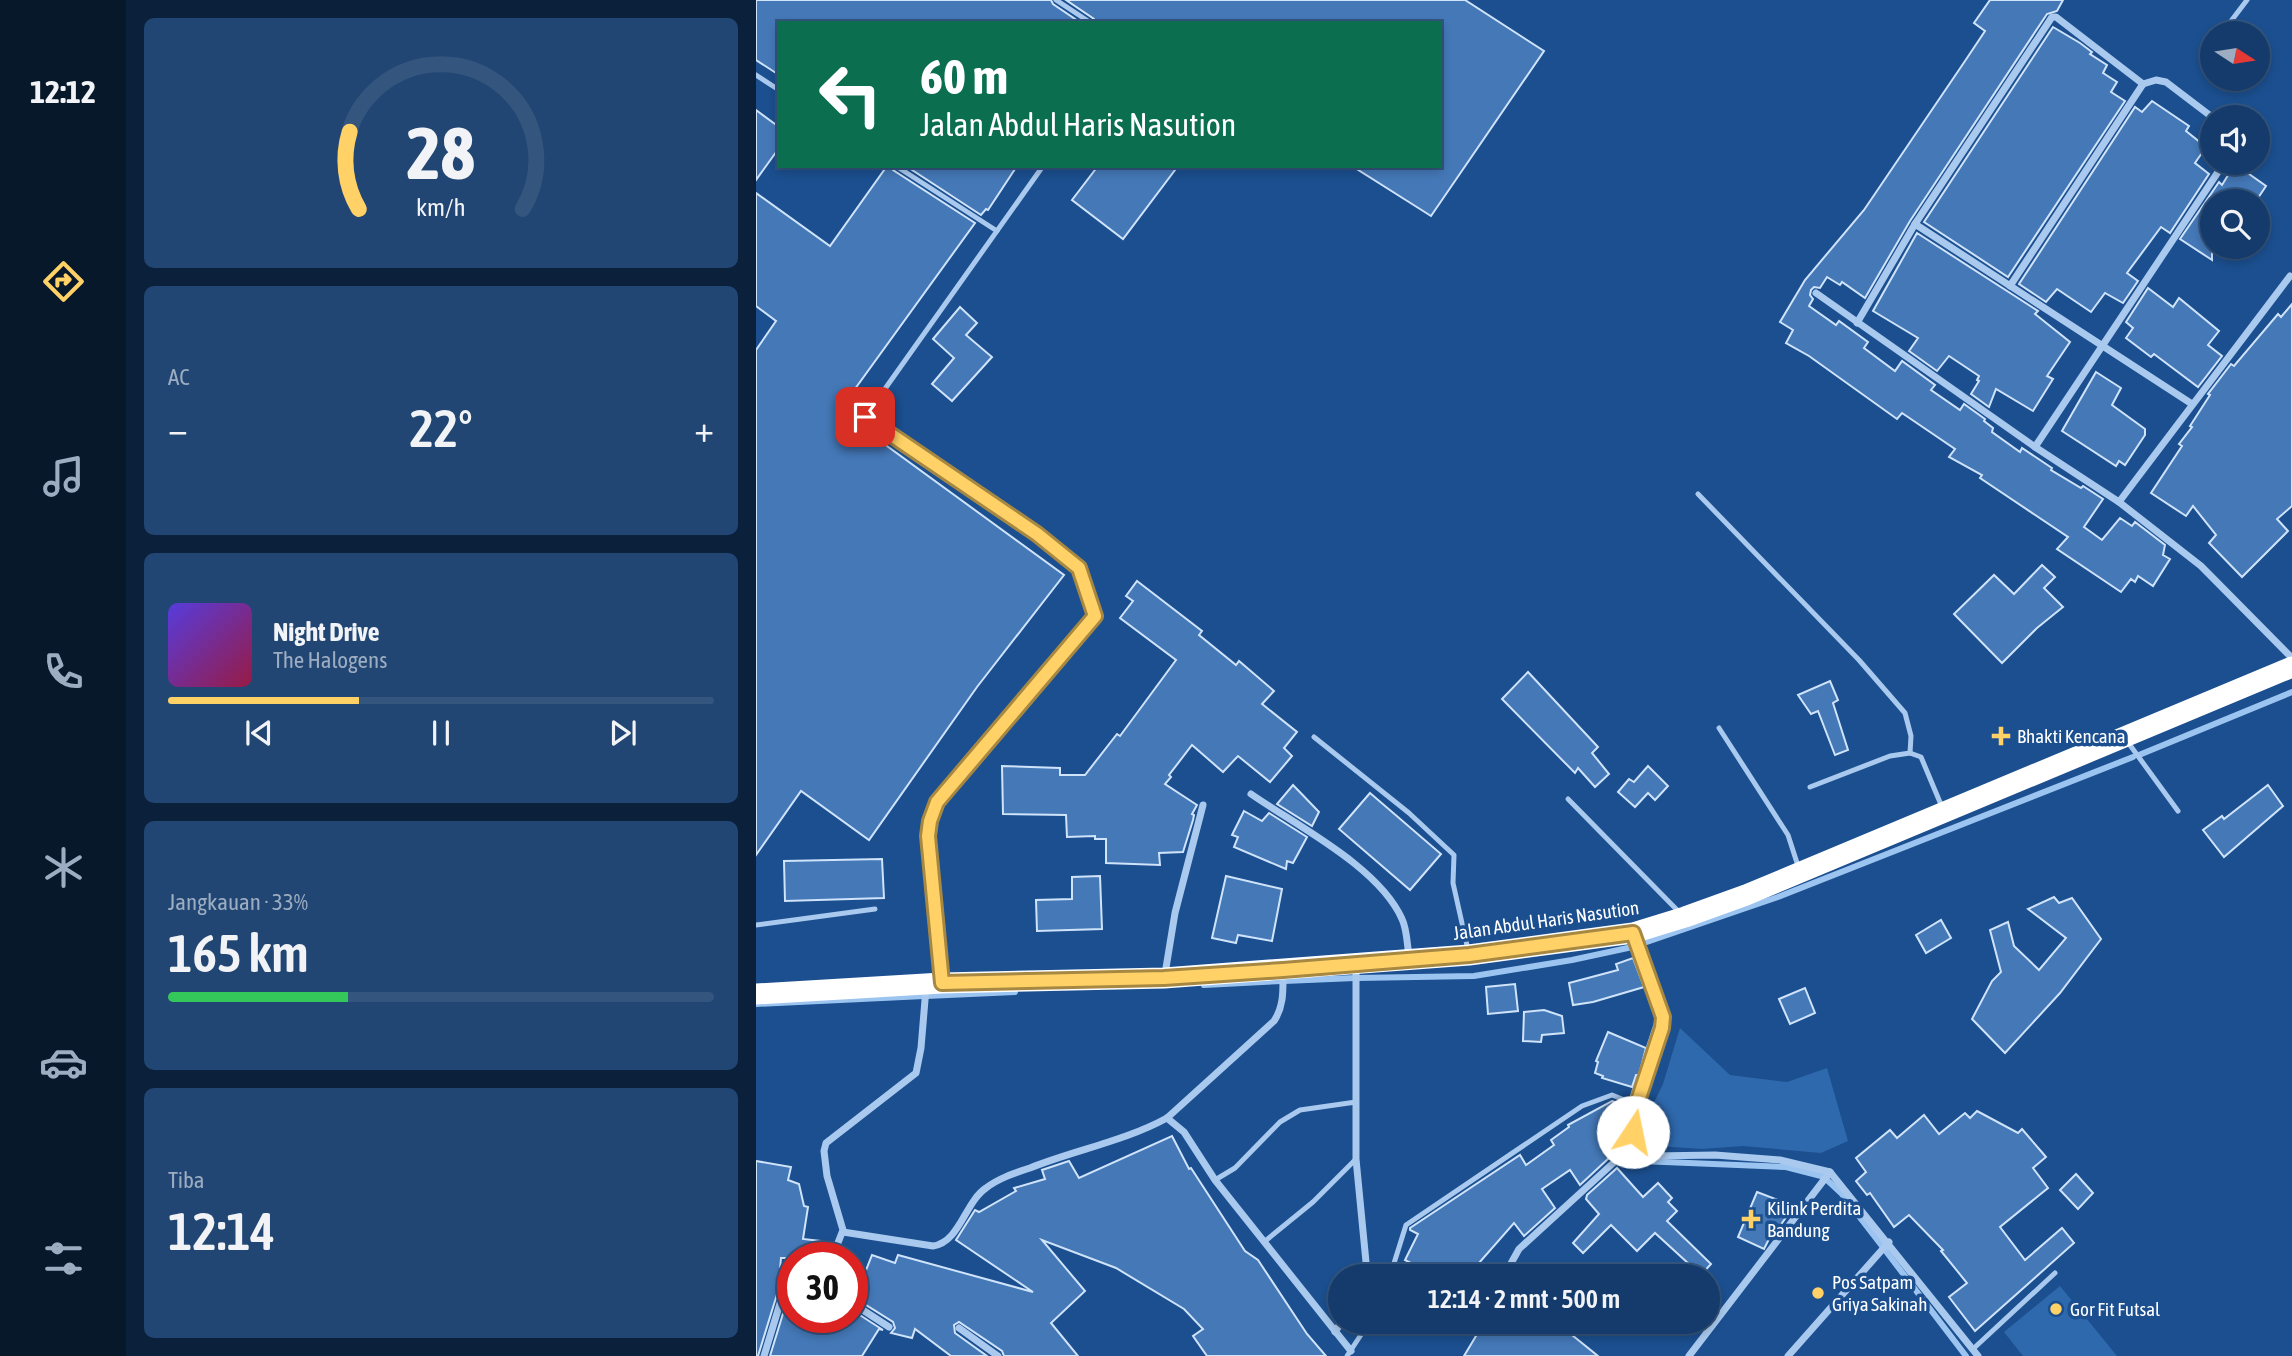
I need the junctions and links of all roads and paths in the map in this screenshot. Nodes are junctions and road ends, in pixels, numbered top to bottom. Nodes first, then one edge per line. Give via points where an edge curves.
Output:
1 (1056, 0) edge
2 (2247, 0) edge
3 (1088, 21) edge
4 (2231, 21) edge
5 (756, 75) edge
6 (2143, 84) junction
7 (777, 89) edge
8 (2200, 108) edge
9 (899, 168) edge
10 (1042, 168) edge
11 (2216, 175) edge
12 (1915, 224) junction
13 (997, 231) junction
14 (2290, 276) dead end
15 (2010, 286) junction
16 (1816, 293) dead end
17 (1857, 323) junction
18 (2102, 346) junction
19 (2192, 404) junction
20 (2035, 447) junction
21 (1698, 494) dead end
22 (2119, 502) junction
23 (2292, 658) edge
24 (2292, 667) edge
25 (1719, 728) dead end
26 (2123, 736) junction
27 (1314, 737) dead end
28 (1910, 753) junction
29 (1810, 787) dead end
30 (1251, 793) dead end
31 (1568, 799) dead end
32 (1203, 805) dead end
33 (1943, 811) junction
34 (2178, 811) dead end
35 (1800, 872) junction
36 (875, 909) dead end
37 (1685, 917) junction
38 (756, 925) edge
39 (1633, 933) junction
40 (1469, 955) junction
41 (1410, 960) junction
42 (1356, 964) junction
43 (1283, 970) junction
44 (1164, 978) junction
45 (934, 983) junction
46 (756, 994) edge
47 (1356, 1102) junction
48 (1637, 1105) junction
49 (1167, 1118) junction
50 (1634, 1144) junction
51 (1356, 1159) junction
52 (1830, 1172) junction
53 (1215, 1180) junction
54 (843, 1233) junction
55 (839, 1242) edge
56 (1264, 1242) junction
57 (1889, 1242) junction
58 (1365, 1264) edge
59 (1394, 1264) edge
60 (1510, 1264) edge
61 (2055, 1273) dead end
62 (777, 1313) edge
63 (868, 1313) edge
64 (1328, 1323) edge
65 (889, 1327) dead end
66 (959, 1328) dead end
67 (1336, 1334) edge
68 (1361, 1334) edge
69 (1976, 1352) edge
70 (1349, 1353) edge
71 (764, 1356) edge
72 (999, 1356) edge
73 (1689, 1356) edge
74 (1788, 1356) edge

1 - 3 lane
2 - 4 lane
5 - 7 lane
6 - 8 street via 2166,82
6 - 12 street via 2052,17
6 - 15 street
9 - 13 lane
10 - 13 lane
11 - 18 street
12 - 15 street
12 - 17 street
13 - 45 lane via 865,417 1037,534 1079,568 1095,616 937,802 928,836
14 - 19 street
15 - 18 street
16 - 17 street
17 - 20 street
18 - 19 street
18 - 20 street
19 - 22 street
20 - 22 street
21 - 28 lane via 1905,713
22 - 23 street via 2201,566
24 - 26 highway, Jalan Abdul Haris Nasution
25 - 35 lane via 1788,835
26 - 33 highway, Jalan Abdul Haris Nasution
26 - 34 lane
27 - 40 lane via 1454,855 1453,883
28 - 29 lane via 1890,756
28 - 33 lane via 1921,757
30 - 41 street via 1334,849 1387,893 1403,920
31 - 37 lane
32 - 44 street via 1175,913
33 - 35 highway, Jalan Abdul Haris Nasution
35 - 37 highway, Jalan Abdul Haris Nasution
36 - 38 lane
37 - 39 highway, Jalan Abdul Haris Nasution
39 - 40 highway, Jalan Abdul Haris Nasution
39 - 48 street via 1663,1017
40 - 41 highway, Jalan Abdul Haris Nasution
41 - 42 highway, Jalan Abdul Haris Nasution
42 - 43 highway, Jalan Abdul Haris Nasution
42 - 47 street
43 - 44 highway, Jalan Abdul Haris Nasution
43 - 49 street via 1284,993 1274,1021
44 - 45 highway, Jalan Abdul Haris Nasution
45 - 46 highway, Jalan Abdul Haris Nasution
45 - 54 street via 916,1073 826,1143 828,1176
47 - 51 street
47 - 53 lane via 1300,1110
48 - 50 street
48 - 59 lane via 1612,1095 1582,1107 1406,1225
49 - 53 street via 1184,1132
49 - 54 street via 984,1188 942,1245
50 - 52 street via 1654,1156 1780,1160
50 - 60 street via 1518,1249
51 - 56 lane
51 - 58 street
52 - 57 street
52 - 73 street
53 - 56 street
54 - 55 street
56 - 64 street
57 - 69 street
57 - 74 street
61 - 69 lane
62 - 71 street
63 - 65 street
66 - 72 street
67 - 70 street
68 - 70 lane

